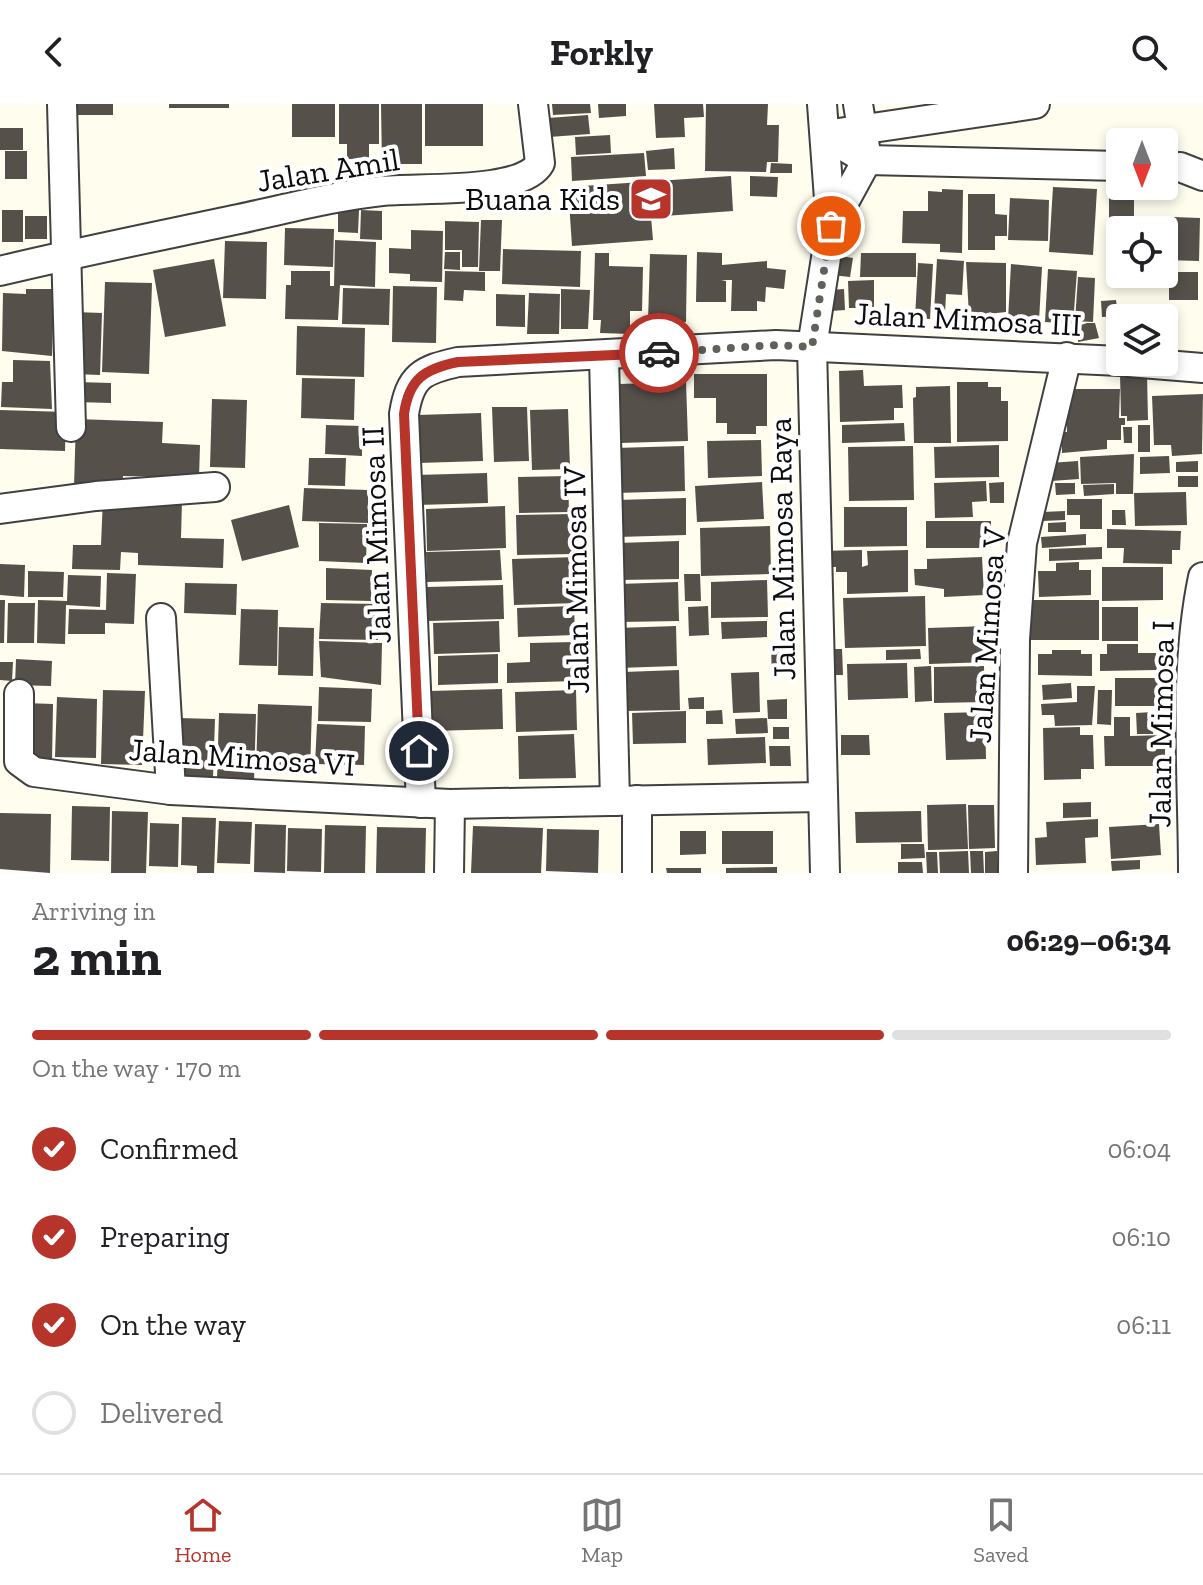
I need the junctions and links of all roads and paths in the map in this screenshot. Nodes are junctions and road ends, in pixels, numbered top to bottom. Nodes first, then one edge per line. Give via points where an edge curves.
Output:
1 (62, 104) edge
2 (533, 104) edge
3 (1035, 104) edge
4 (828, 105) edge
5 (861, 116) edge
6 (825, 135) junction
7 (867, 160) junction
8 (1106, 166) edge
9 (1178, 167) edge
10 (1203, 176) edge
11 (831, 226) junction
12 (64, 256) junction
13 (0, 271) edge
14 (812, 347) junction
15 (604, 357) junction
16 (1067, 357) junction
17 (1106, 360) edge
18 (1178, 366) edge
19 (1203, 368) edge
20 (71, 427) dead end
21 (215, 487) dead end
22 (0, 509) edge
23 (1203, 577) edge
24 (161, 618) dead end
25 (19, 694) dead end
26 (171, 790) junction
27 (821, 797) junction
28 (626, 800) junction
29 (421, 803) junction
30 (450, 804) junction
31 (449, 873) edge
32 (637, 873) edge
33 (825, 873) edge
34 (1013, 873) edge
35 (1193, 873) edge

1 - 12 street
2 - 12 street, Jalan Amil via 540,163 521,179 332,199
3 - 5 street
4 - 6 street
5 - 6 street
5 - 7 street
6 - 7 street
6 - 11 street, Jalan Mimosa Raya
7 - 8 street
7 - 11 street, Jalan Mimosa Raya
9 - 10 street
11 - 14 street, Jalan Mimosa Raya
12 - 13 street, Jalan Amil
12 - 20 street
14 - 15 street, Jalan Mimosa II
14 - 16 street, Jalan Mimosa III
14 - 27 street, Jalan Mimosa Raya
15 - 28 street, Jalan Mimosa IV
15 - 29 street, Jalan Mimosa II via 458,362 435,367 410,386 404,414
16 - 17 street, Jalan Mimosa III
16 - 34 street, Jalan Mimosa V via 1022,543 1015,639
18 - 19 street
21 - 22 street
23 - 35 street, Jalan Mimosa I via 1193,680
24 - 26 street
25 - 26 street, Jalan Mimosa VI via 19,761 34,772
26 - 29 street, Jalan Mimosa VI
27 - 28 street, Jalan Mimosa VI
27 - 33 street, Jalan Mimosa Raya
28 - 30 street, Jalan Mimosa VI
28 - 32 street, Jalan Mimosa IV
29 - 30 street, Jalan Mimosa VI
30 - 31 street

